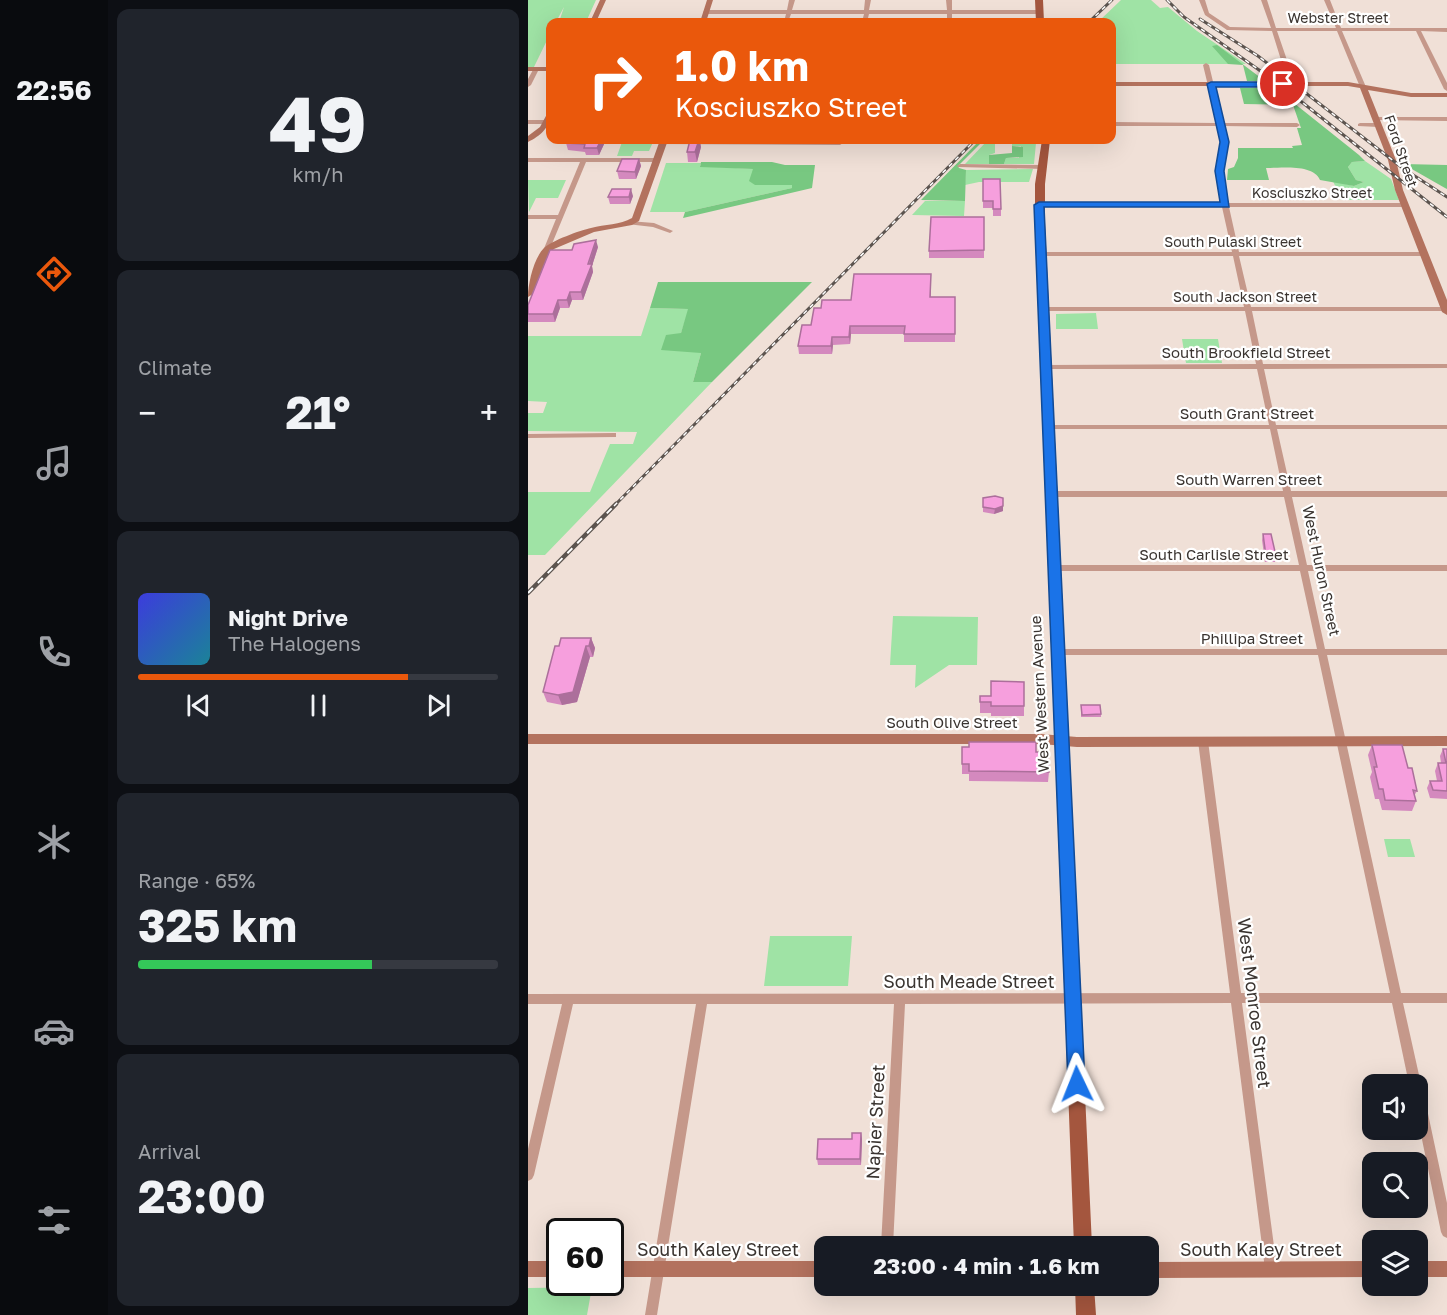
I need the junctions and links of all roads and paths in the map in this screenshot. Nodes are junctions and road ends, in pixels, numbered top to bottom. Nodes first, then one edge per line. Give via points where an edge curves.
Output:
1 (603, 0) edge
2 (710, 0) edge
3 (792, 0) edge
4 (868, 0) edge
5 (949, 0) edge
6 (1039, 0) edge
7 (1202, 0) edge
8 (1264, 0) edge
9 (1327, 0) edge
10 (706, 12) junction
11 (789, 12) junction
12 (867, 12) junction
13 (950, 12) junction
14 (1040, 12) junction
15 (595, 18) edge
16 (704, 18) edge
17 (787, 18) edge
18 (866, 18) edge
19 (950, 18) edge
20 (1040, 18) edge
21 (1274, 30) junction
22 (1339, 30) junction
23 (1418, 30) junction
24 (1447, 30) edge
25 (1284, 60) dead end
26 (1206, 65) dead end
27 (532, 69) edge
28 (1116, 84) edge
29 (1211, 84) junction
30 (528, 85) edge
31 (1362, 87) junction
32 (1447, 89) edge
33 (1447, 96) edge
34 (1447, 119) edge
35 (546, 120) edge
36 (528, 122) edge
37 (1377, 122) junction
38 (546, 124) edge
39 (1116, 124) edge
40 (1221, 124) junction
41 (1360, 124) dead end
42 (1297, 125) dead end
43 (528, 140) edge
44 (662, 144) edge
45 (1046, 144) edge
46 (528, 160) edge
47 (584, 160) junction
48 (657, 160) junction
49 (960, 166) dead end
50 (1044, 167) junction
51 (1039, 205) junction
52 (1225, 205) junction
53 (1405, 205) junction
54 (528, 217) edge
55 (560, 217) junction
56 (629, 223) junction
57 (670, 231) dead end
58 (546, 250) junction
59 (1041, 254) junction
60 (1236, 254) junction
61 (1425, 254) junction
62 (528, 261) edge
63 (542, 261) junction
64 (528, 294) edge
65 (1043, 309) junction
66 (1248, 309) junction
67 (1447, 310) edge
68 (1260, 366) junction
69 (1447, 366) edge
70 (1045, 367) junction
71 (1047, 427) junction
72 (1273, 427) junction
73 (1447, 427) edge
74 (613, 435) dead end
75 (528, 436) edge
76 (1050, 494) junction
77 (1288, 494) junction
78 (1447, 494) edge
79 (1054, 568) junction
80 (1304, 568) junction
81 (1447, 568) edge
82 (1058, 652) junction
83 (1321, 652) junction
84 (1447, 652) edge
85 (528, 739) edge
86 (1062, 741) junction
87 (1203, 741) junction
88 (1340, 741) junction
89 (1447, 741) edge
90 (900, 998) junction
91 (1073, 998) junction
92 (1236, 998) junction
93 (1396, 998) junction
94 (1447, 998) edge
95 (528, 999) edge
96 (569, 999) junction
97 (702, 999) junction
98 (1413, 1074) edge
99 (1428, 1140) edge
100 (528, 1175) edge
101 (1447, 1232) edge
102 (888, 1236) edge
103 (1083, 1236) edge
104 (528, 1269) edge
105 (546, 1269) edge
106 (624, 1269) edge
107 (658, 1269) junction
108 (814, 1269) edge
109 (1271, 1269) junction
110 (1362, 1269) edge
111 (1428, 1269) edge
112 (1447, 1269) edge
113 (1159, 1270) edge
114 (1085, 1296) edge
115 (651, 1315) edge
116 (1086, 1315) edge

1 - 15 street
2 - 10 street
3 - 11 street
4 - 12 street
5 - 13 street
6 - 14 main road
7 - 21 street, Webster Street via 1207,14 1228,29
8 - 21 street
9 - 22 street, Ford Street
10 - 11 street
10 - 16 street
11 - 12 street
11 - 17 street
12 - 13 street
12 - 18 street
13 - 14 street
13 - 19 street
14 - 20 main road
21 - 22 street, Webster Street
21 - 25 street
22 - 23 street, Webster Street
22 - 31 street, Ford Street
23 - 24 street, Webster Street
23 - 32 street
26 - 29 street, West Huron Street
27 - 30 street
28 - 29 street
29 - 31 street
29 - 40 street, West Huron Street
31 - 33 street
31 - 37 street, Ford Street
34 - 37 street
35 - 36 street
37 - 41 street
37 - 53 street, Ford Street
38 - 43 street
39 - 40 street
40 - 42 street
40 - 52 street, West Huron Street via 1225,147 1219,171
44 - 48 street
45 - 50 main road, West Western Avenue
46 - 47 street
47 - 48 street
47 - 55 street
48 - 56 street via 638,216
49 - 50 street
50 - 51 main road, West Western Avenue
51 - 52 street, Kosciuszko Street
51 - 59 main road, West Western Avenue
52 - 53 street, Kosciuszko Street
52 - 60 street, West Huron Street
53 - 61 street, Ford Street
54 - 55 street
55 - 58 street
56 - 57 street
56 - 58 street via 584,233
58 - 63 street
59 - 60 street, South Pulaski Street
59 - 65 main road, West Western Avenue
60 - 61 street, South Pulaski Street
60 - 66 street, West Huron Street
61 - 67 street, Ford Street
62 - 63 street
63 - 64 street
65 - 66 street, South Jackson Street
65 - 70 main road, West Western Avenue
66 - 67 street, South Jackson Street
66 - 68 street, West Huron Street
68 - 69 street, South Brookfield Street
68 - 70 street, South Brookfield Street
68 - 72 street, West Huron Street
70 - 71 main road, West Western Avenue
71 - 72 street, South Grant Street
71 - 76 main road, West Western Avenue
72 - 73 street, South Grant Street
72 - 77 street, West Huron Street
74 - 75 street
76 - 77 street, South Warren Street
76 - 79 main road, West Western Avenue
77 - 78 street, South Warren Street
77 - 80 street, West Huron Street
79 - 80 street, South Carlisle Street
79 - 82 main road, West Western Avenue
80 - 81 street, South Carlisle Street
80 - 83 street, West Huron Street
82 - 83 street, Phillipa Street
82 - 86 main road, West Western Avenue
83 - 84 street, Phillipa Street
83 - 88 street, West Huron Street
85 - 86 street, South Olive Street
86 - 87 street, South Olive Street
86 - 91 main road, West Western Avenue
87 - 88 street, South Olive Street
87 - 92 street, West Monroe Street
88 - 89 street, South Olive Street
88 - 93 street, West Huron Street
90 - 91 street, South Meade Street
90 - 97 street, South Meade Street
90 - 102 street, Napier Street
91 - 92 street, South Meade Street
91 - 103 main road, West Western Avenue
92 - 93 street, South Meade Street
92 - 109 street, West Monroe Street
93 - 94 street, South Meade Street
93 - 98 street, West Huron Street
95 - 96 street, South Meade Street
96 - 97 street, South Meade Street
96 - 100 street
97 - 107 street
99 - 101 street
104 - 105 street
106 - 107 street, South Kaley Street
107 - 108 street, South Kaley Street
107 - 115 street
109 - 110 street, South Kaley Street
109 - 113 street, South Kaley Street
111 - 112 street
114 - 116 main road

